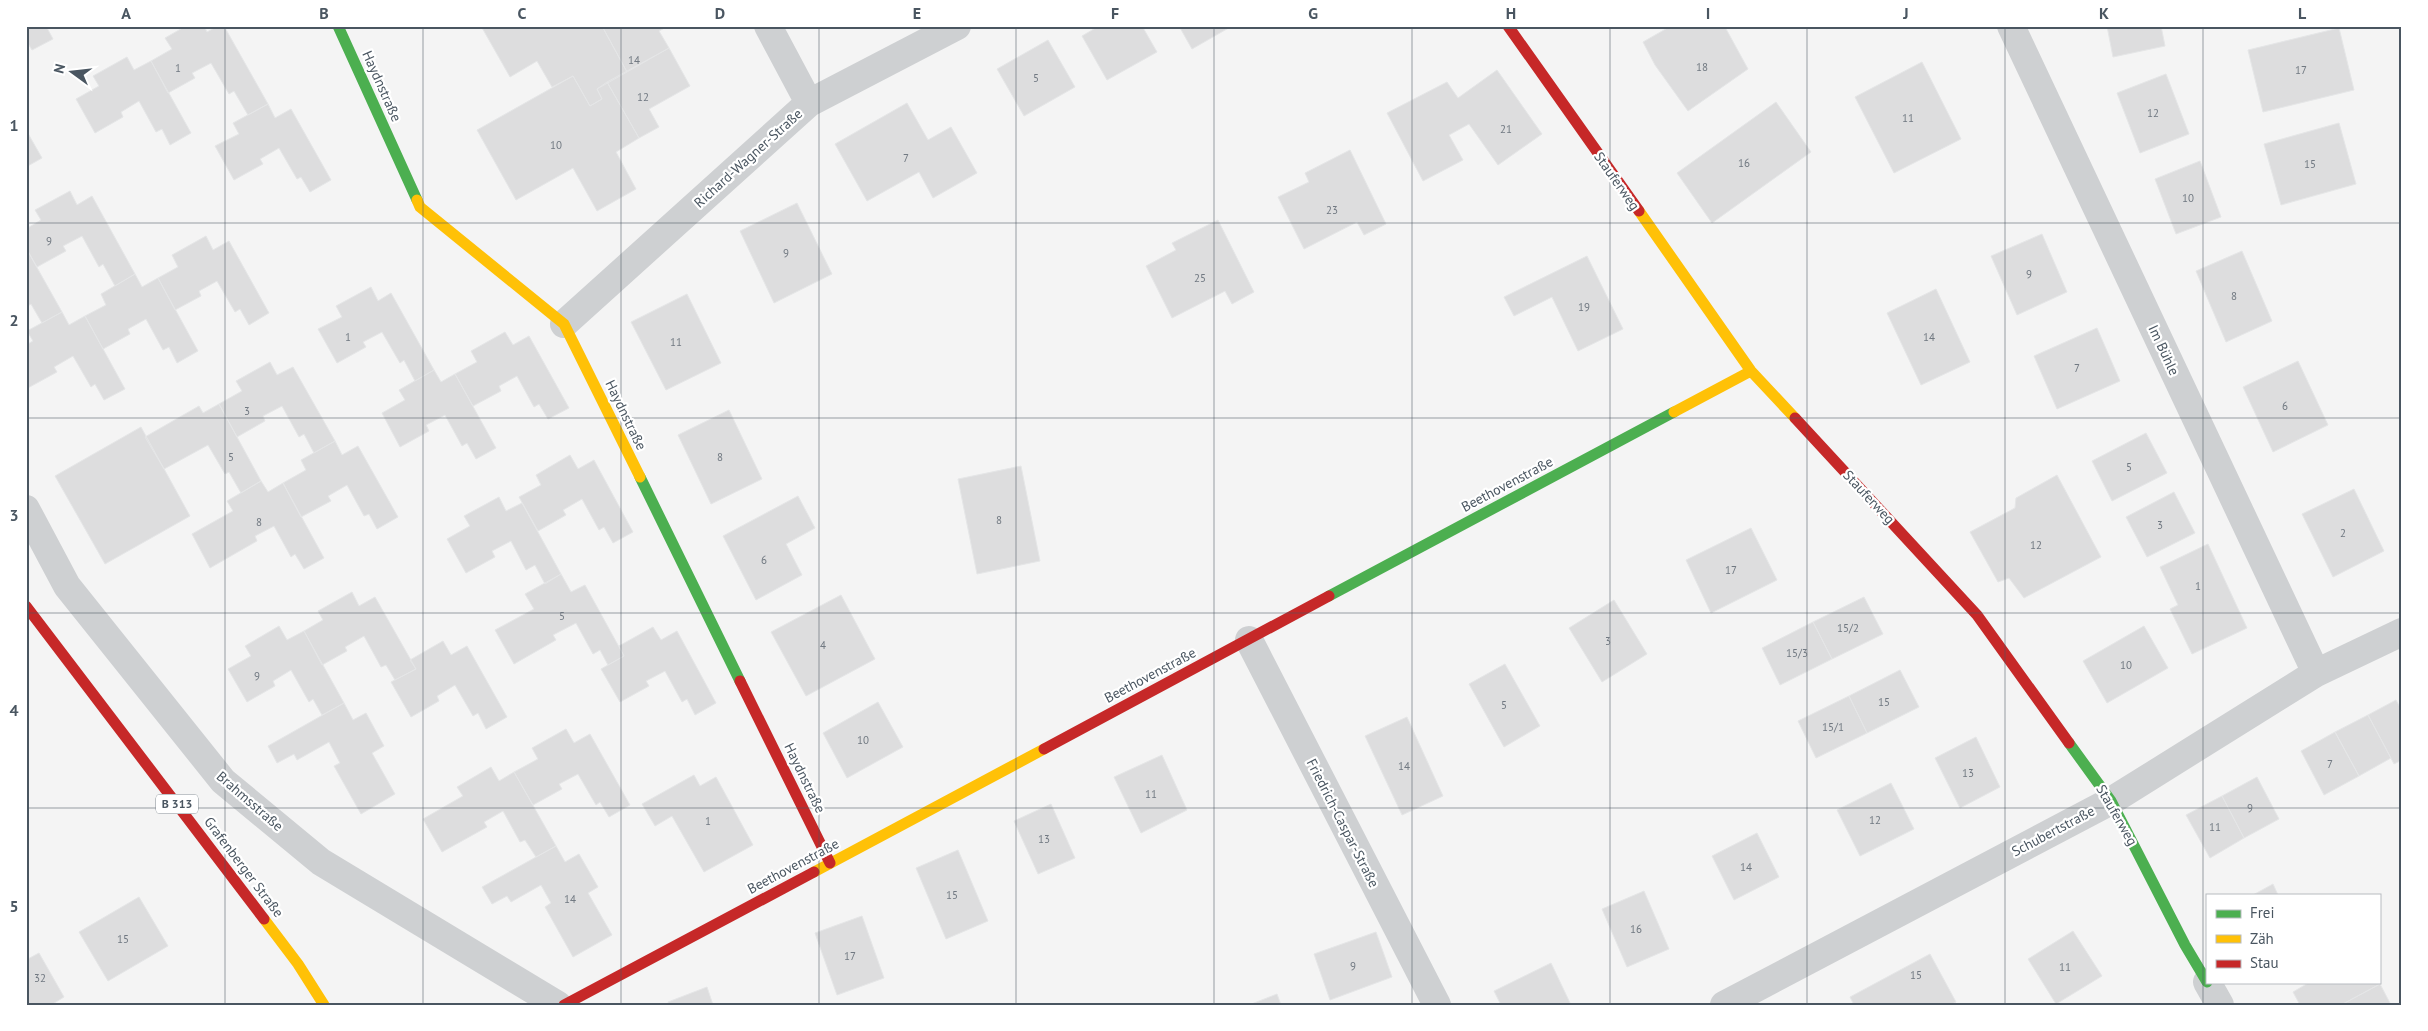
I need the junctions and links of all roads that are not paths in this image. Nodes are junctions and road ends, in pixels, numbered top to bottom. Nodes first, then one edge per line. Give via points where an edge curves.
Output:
1 (338, 26) edge
2 (768, 26) edge
3 (957, 26) edge
4 (1508, 26) edge
5 (2011, 26) edge
6 (809, 103) junction
7 (564, 324) junction
8 (1751, 371) junction
9 (26, 509) edge
10 (26, 606) edge
11 (2402, 632) edge
12 (1249, 640) junction
13 (2316, 673) junction
14 (2111, 801) junction
15 (830, 863) junction
16 (2206, 980) edge
17 (2208, 984) edge
18 (324, 1005) edge
19 (558, 1005) edge
20 (564, 1005) edge
21 (1437, 1005) edge
22 (1724, 1005) edge
23 (2220, 1005) edge

1 - 7 street, Haydnstraße via 420,207
2 - 6 street
3 - 6 street, Richard-Wagner-Straße
4 - 8 street, Stauferweg
5 - 13 street, Im Bühle
6 - 7 street, Richard-Wagner-Straße
7 - 15 street, Haydnstraße
8 - 12 street, Beethovenstraße
8 - 14 street, Stauferweg via 1970,604
9 - 19 street, Brahmsstraße via 67,586 223,781 321,862
10 - 18 street, Grafenberger Straße / B 313 via 298,964
11 - 13 street, Schubertstraße
12 - 15 street, Beethovenstraße
12 - 21 street, Friedrich-Caspar-Straße
13 - 14 street, Schubertstraße
14 - 16 street, Stauferweg
14 - 22 street, Schubertstraße
15 - 20 street, Beethovenstraße
17 - 23 street, Stauferweg

